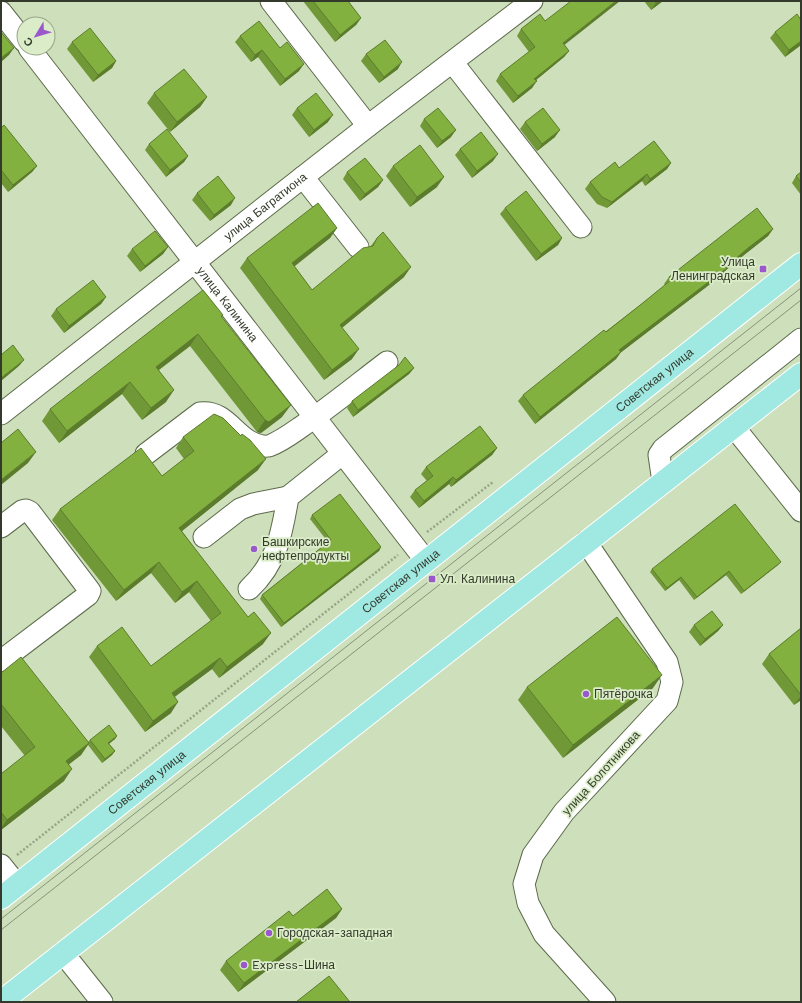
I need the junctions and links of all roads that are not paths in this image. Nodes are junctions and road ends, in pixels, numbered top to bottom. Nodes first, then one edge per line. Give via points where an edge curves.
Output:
1 (270, 1) edge
2 (532, 1) edge
3 (1, 12) edge
4 (16, 32) edge
5 (35, 56) edge
6 (453, 63) junction
7 (368, 126) junction
8 (303, 177) junction
9 (581, 227) dead end
10 (358, 247) dead end
11 (195, 263) junction
12 (801, 264) edge
13 (801, 339) edge
14 (387, 362) dead end
15 (801, 374) edge
16 (1, 414) edge
17 (315, 418) junction
18 (734, 427) junction
19 (146, 454) edge
20 (342, 454) junction
21 (663, 482) junction
22 (288, 497) junction
23 (801, 511) edge
24 (1, 527) edge
25 (204, 537) dead end
26 (586, 542) junction
27 (426, 561) junction
28 (249, 589) dead end
29 (1, 661) edge
30 (1, 865) edge
31 (9, 892) edge
32 (63, 953) junction
33 (1, 1002) edge
34 (102, 1002) edge
35 (605, 1002) edge

1 - 7 street
2 - 6 street, улица Багратиона
3 - 4 street
5 - 11 street, улица Калинина
6 - 7 street, улица Багратиона
6 - 9 street
7 - 8 street, улица Багратиона
8 - 10 street
8 - 11 street, улица Багратиона
11 - 16 street, улица Багратиона
11 - 17 street, улица Калинина
12 - 27 main road, Советская улица
13 - 21 street via 663,449 659,455
14 - 17 street
15 - 18 main road
17 - 19 street via 268,446 258,446 248,441 219,416 210,412 200,413
17 - 20 street, улица Калинина
18 - 21 main road
18 - 23 street
20 - 22 street
20 - 27 street, улица Калинина
21 - 26 main road
22 - 25 street via 240,509
22 - 28 street via 284,526 272,561 262,578
24 - 29 street via 22,512 30,512 90,591
26 - 32 main road
26 - 35 street, улица Болотникова via 667,662 672,682 667,701 564,812 533,855 524,884 528,903 544,934
27 - 31 main road, Советская улица
30 - 31 street
32 - 33 main road
32 - 34 street

